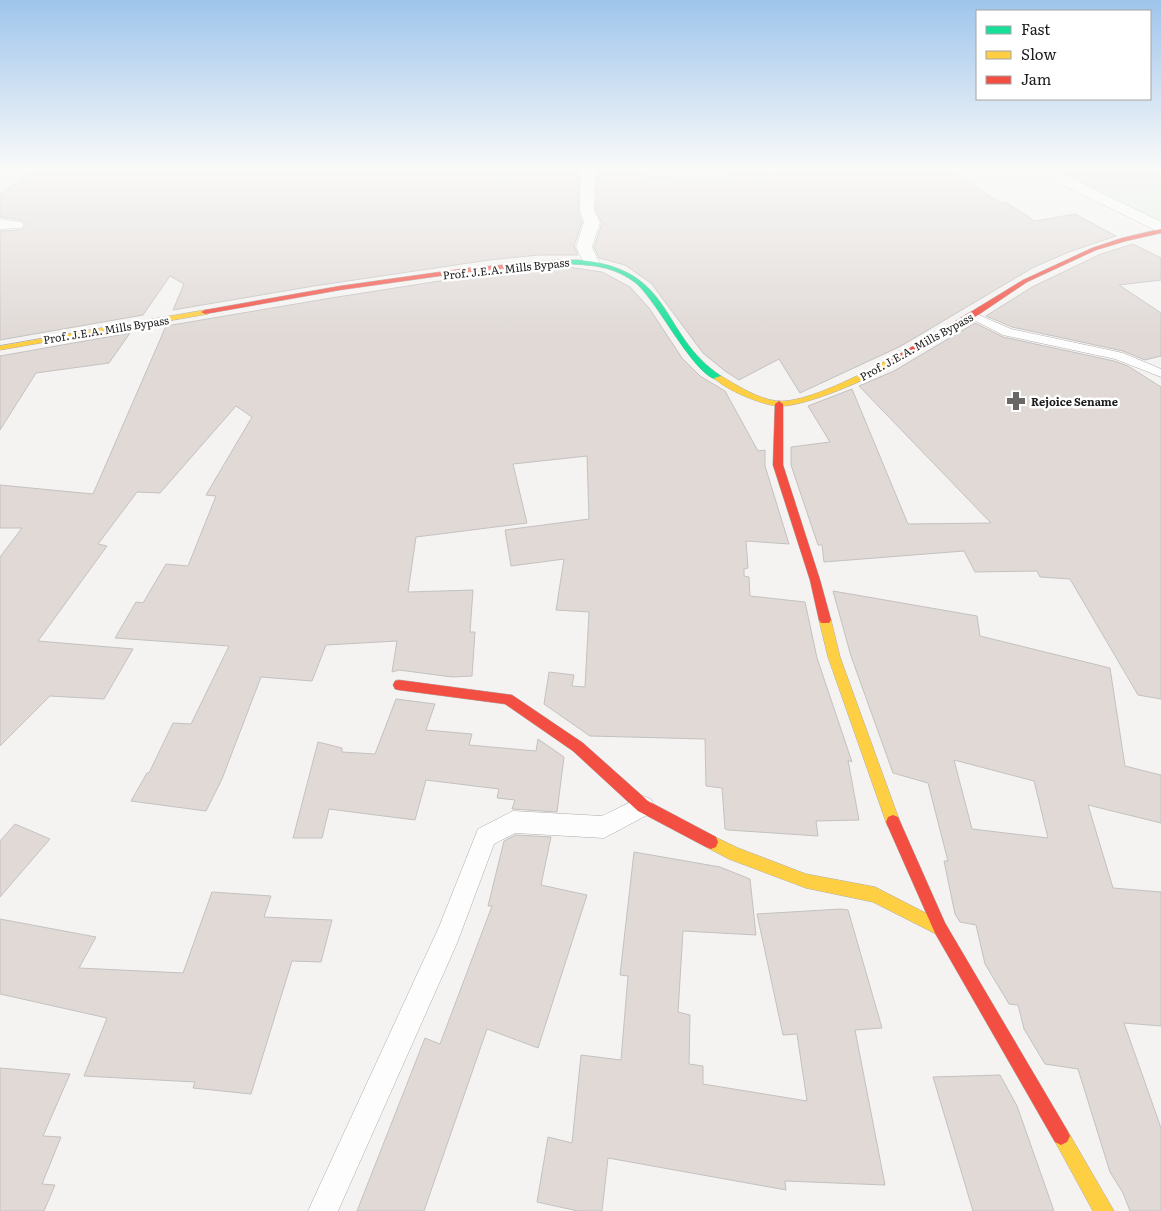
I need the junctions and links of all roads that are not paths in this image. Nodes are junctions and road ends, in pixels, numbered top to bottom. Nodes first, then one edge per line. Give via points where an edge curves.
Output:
1 (0, 224) edge
2 (592, 224) edge
3 (1148, 224) edge
4 (16, 225) dead end
5 (1161, 230) edge
6 (591, 262) junction
7 (972, 315) junction
8 (0, 348) edge
9 (1161, 373) edge
10 (779, 404) junction
11 (398, 685) dead end
12 (643, 806) junction
13 (940, 928) junction
14 (323, 1211) edge
15 (1104, 1211) edge

1 - 4 street
2 - 6 street via 584,247
3 - 5 street
5 - 7 street, Prof. J.E.A. Mills Bypass via 1094,249 1025,280
6 - 8 street, Prof. J.E.A. Mills Bypass via 567,260 468,270 340,288
6 - 10 street, Prof. J.E.A. Mills Bypass via 637,280 649,292 691,354 713,375 742,391
7 - 9 lane via 1007,332 1119,356
7 - 10 street, Prof. J.E.A. Mills Bypass via 854,380 808,399
10 - 13 street via 778,465 815,580 834,657 885,803
11 - 12 street via 508,699 578,747
12 - 13 street via 734,854 806,881 875,895
12 - 14 lane via 604,827 513,822 486,837 448,934
13 - 15 street

